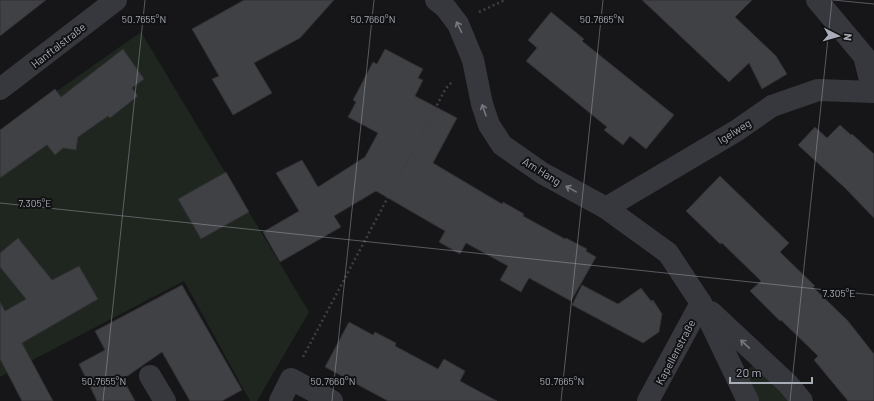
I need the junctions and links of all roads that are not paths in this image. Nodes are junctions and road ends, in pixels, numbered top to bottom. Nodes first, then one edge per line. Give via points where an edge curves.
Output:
1 (116, 0) edge
2 (436, 0) edge
3 (817, 0) edge
4 (0, 89) edge
5 (873, 91) edge
6 (606, 208) junction
7 (701, 303) junction
8 (150, 376) dead end
9 (165, 401) edge
10 (280, 401) edge
11 (332, 401) edge
12 (648, 401) edge
13 (748, 401) edge
14 (802, 401) edge

1 - 4 street, Hanftalstraße
6 -> 2 street, Am Hang via 542,173 502,145 489,125 473,60 458,24
3 - 5 street, Igelweg via 864,56
5 - 6 street, Igelweg via 818,90 772,106 736,131
6 - 7 street, Am Hang via 668,253
7 - 12 street, Kapellenstraße
7 - 13 street, Am Hang
14 -> 7 street, Am Hang via 788,384
8 - 9 street
10 - 11 street via 291,379

